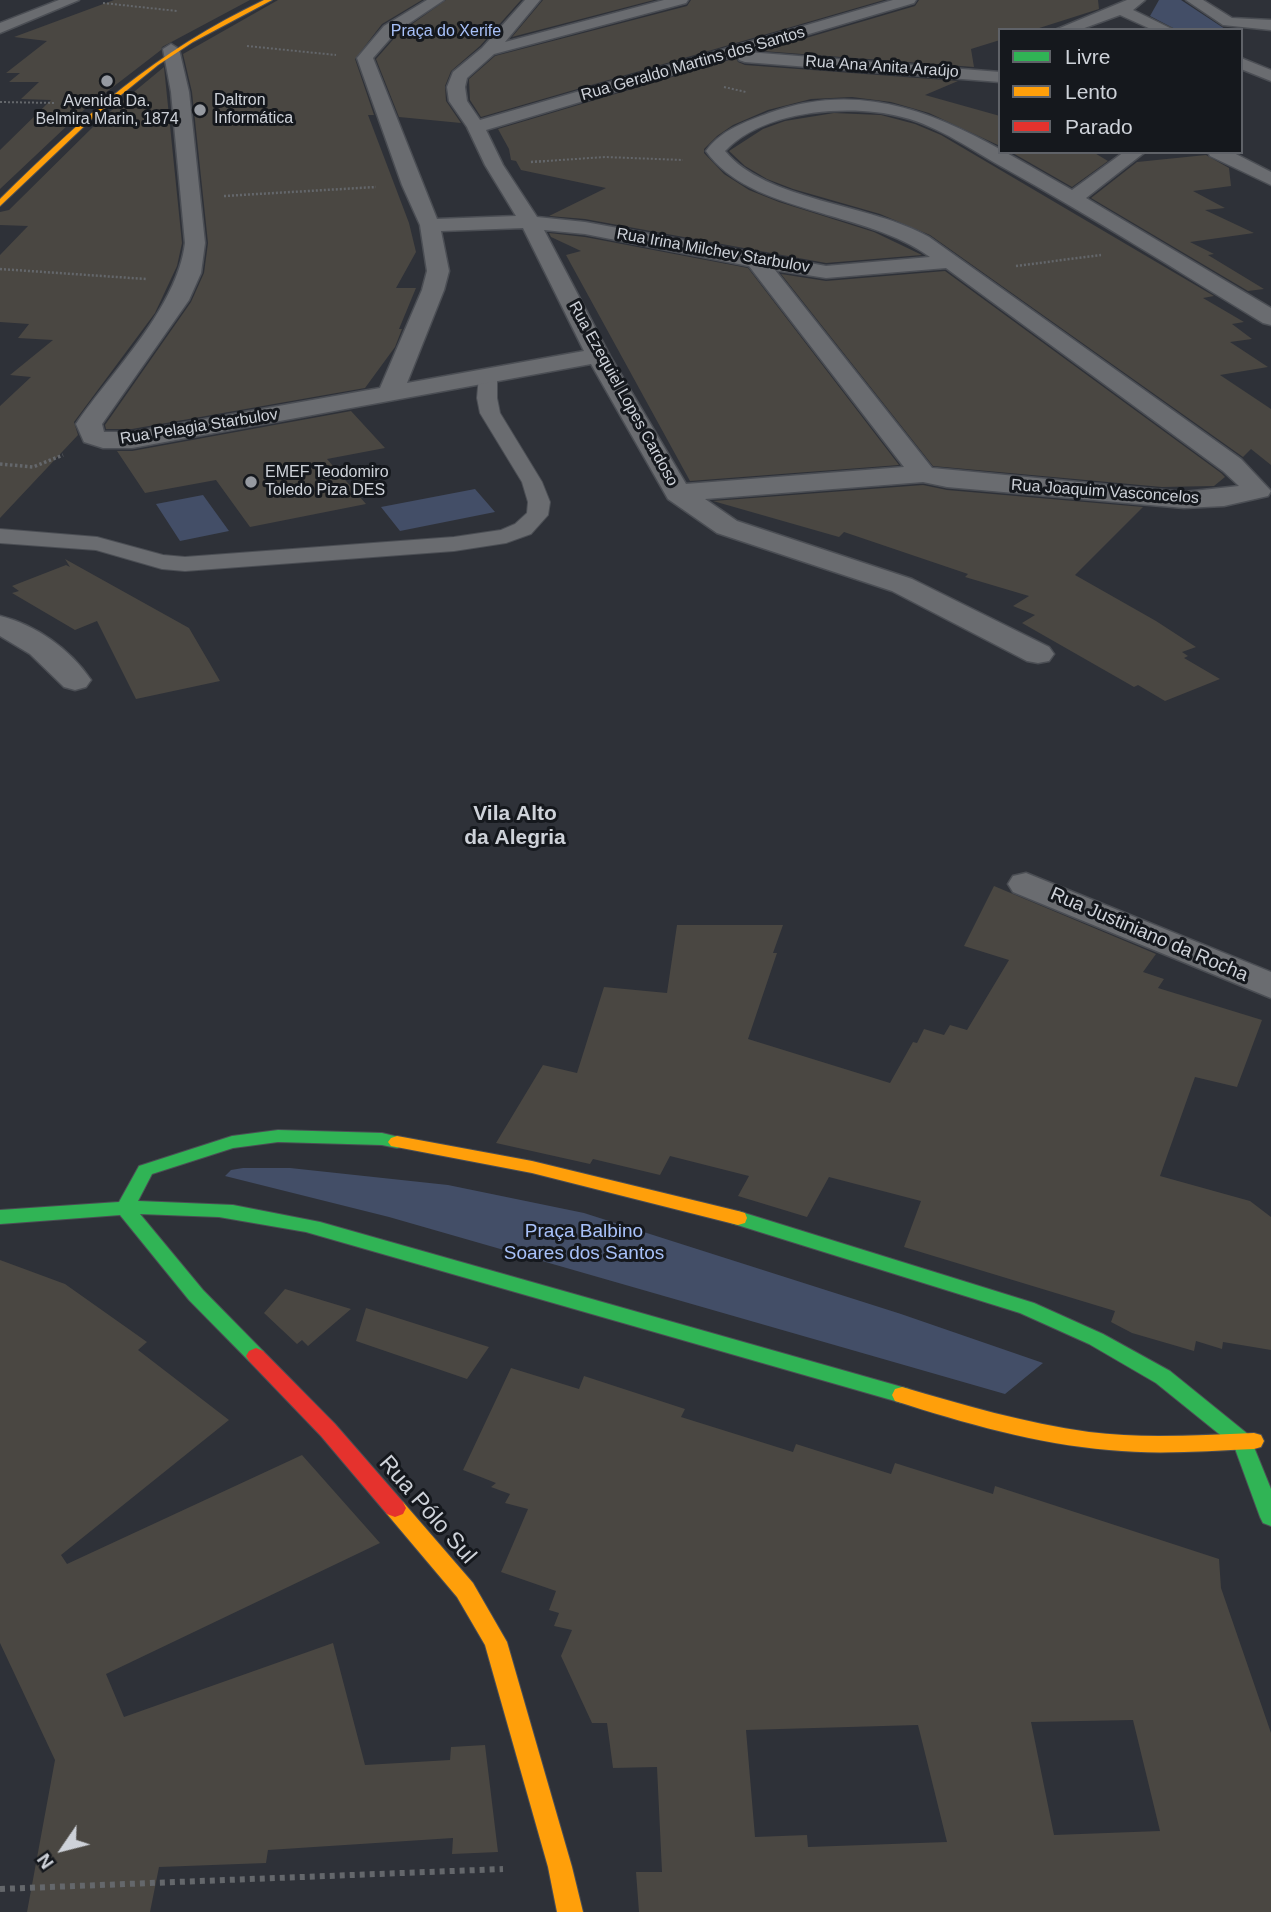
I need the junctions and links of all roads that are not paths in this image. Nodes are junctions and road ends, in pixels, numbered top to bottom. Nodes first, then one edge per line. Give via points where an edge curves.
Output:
1 (72, 0) edge
2 (269, 0) edge
3 (438, 0) edge
4 (533, 0) edge
5 (681, 0) edge
6 (909, 0) edge
7 (1138, 0) edge
8 (1193, 0) edge
9 (1121, 10) junction
10 (1271, 25) edge
11 (0, 28) edge
12 (1069, 28) edge
13 (1162, 28) edge
14 (179, 44) junction
15 (488, 51) junction
16 (722, 55) junction
17 (1243, 64) edge
18 (998, 76) edge
19 (1271, 76) edge
20 (476, 127) junction
21 (1133, 154) edge
22 (1221, 154) edge
23 (1271, 179) edge
24 (10, 188) edge
25 (1074, 198) junction
26 (0, 204) edge
27 (530, 222) junction
28 (430, 225) junction
29 (756, 261) junction
30 (958, 267) junction
31 (1271, 318) edge
32 (598, 356) junction
33 (488, 376) junction
34 (390, 394) junction
35 (923, 474) junction
36 (1264, 490) edge
37 (678, 493) junction
38 (0, 536) edge
39 (0, 625) edge
40 (1038, 654) dead end
41 (75, 680) dead end
42 (1026, 884) dead end
43 (1271, 986) edge
44 (125, 1208) junction
45 (0, 1217) edge
46 (1242, 1441) junction
47 (1271, 1442) edge
48 (1271, 1517) edge
49 (570, 1912) edge

1 - 11 street
2 - 14 main road
3 - 28 street via 390,29 365,58
4 - 15 street, Rua Ezequiel Lopes Cardoso
5 - 15 street
6 - 16 street, Rua Geraldo Martins dos Santos
7 - 9 street
8 - 10 street via 1228,22
9 - 12 street
9 - 13 street
14 - 24 main road via 102,103
14 - 34 street, Rua Pelagia Starbulov via 195,243 189,281 89,425 93,438 132,440
15 - 20 street, Rua Ezequiel Lopes Cardoso via 466,67 456,87 458,101
16 - 18 street, Rua Ana Anita Araújo
16 - 20 street, Rua Geraldo Martins dos Santos
17 - 19 street
20 - 27 street, Rua Ezequiel Lopes Cardoso
21 - 25 street
22 - 23 street
24 - 26 main road
25 - 30 street via 928,120 886,109 808,108 771,118 722,142 715,151 719,161 760,186 906,233
25 - 31 street
27 - 28 street, Rua Irina Milchev Starbulov
27 - 29 street, Rua Irina Milchev Starbulov
27 - 32 street, Rua Ezequiel Lopes Cardoso
28 - 34 street via 438,271
29 - 30 street, Rua Irina Milchev Starbulov via 826,272
29 - 35 street
30 - 36 street, Rua Joaquim Vasconcelos
32 - 33 street, Rua Pelagia Starbulov
32 - 37 street, Rua Ezequiel Lopes Cardoso
33 - 34 street, Rua Pelagia Starbulov
33 - 38 lane via 490,414 532,482 539,502 532,522 506,536 185,564 96,544
35 - 36 street, Rua Joaquim Vasconcelos via 1184,500
35 - 37 street, Rua Joaquim Vasconcelos
37 - 40 street, Rua Ezequiel Lopes Cardoso via 727,527 902,585
39 - 41 street via 54,655
42 - 43 street, Rua Justiniano da Rocha
44 - 45 main road
44 - 46 main road via 242,1213 320,1229 1013,1427 1157,1445
44 - 46 main road via 145,1170 232,1142 331,1136 382,1139 474,1155 760,1224 1027,1308 1096,1339 1163,1377
44 - 49 main road, Rua Pólo Sul via 196,1295 345,1450 480,1612 496,1642
46 - 47 main road
46 - 48 main road

